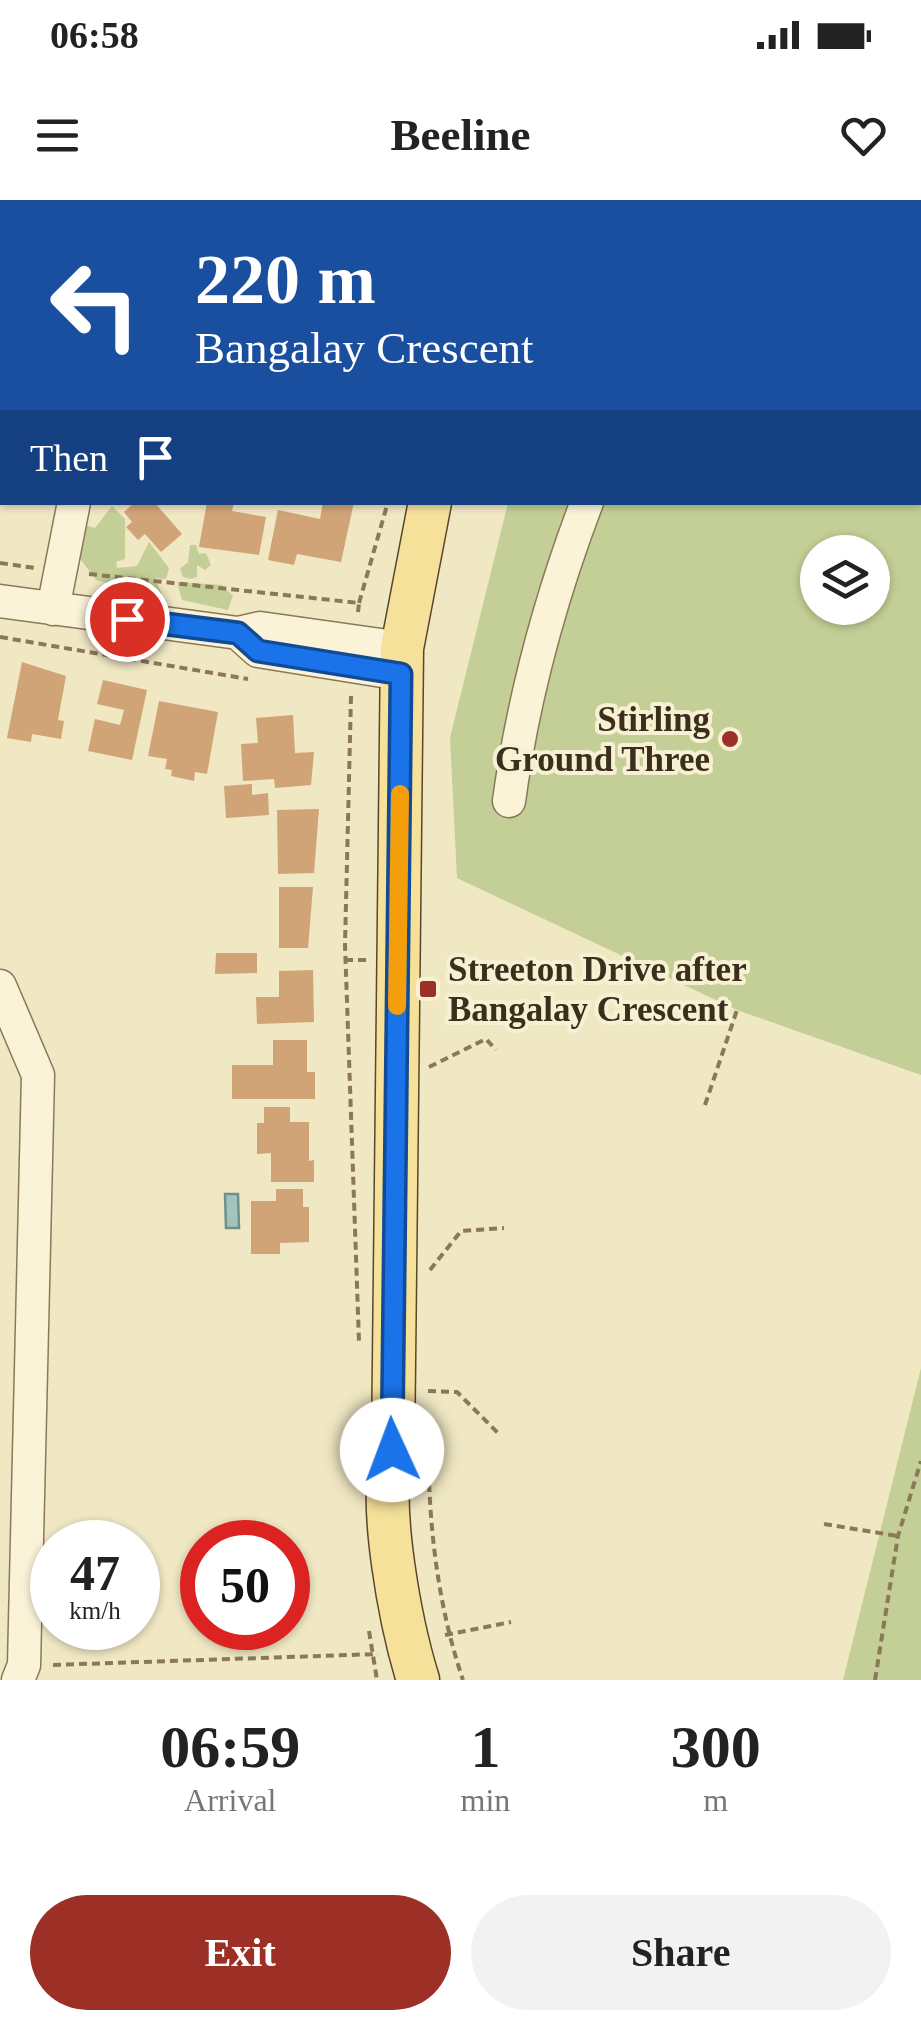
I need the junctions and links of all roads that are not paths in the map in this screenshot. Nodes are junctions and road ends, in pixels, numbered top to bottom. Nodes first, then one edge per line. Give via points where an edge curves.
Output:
1 (73, 505) edge
2 (429, 505) edge
3 (586, 505) edge
4 (0, 602) edge
5 (54, 610) junction
6 (402, 661) junction
7 (509, 801) dead end
8 (0, 986) edge
9 (392, 1450) junction
10 (21, 1673) edge
11 (418, 1680) edge
12 (439, 1680) edge

1 - 5 street
2 - 6 main road
3 - 7 street via 555,587
4 - 5 street
5 - 6 street via 238,633 260,628
6 - 9 main road
8 - 10 street via 38,1075
9 - 11 main road via 386,1470 396,1580
9 - 12 main road

